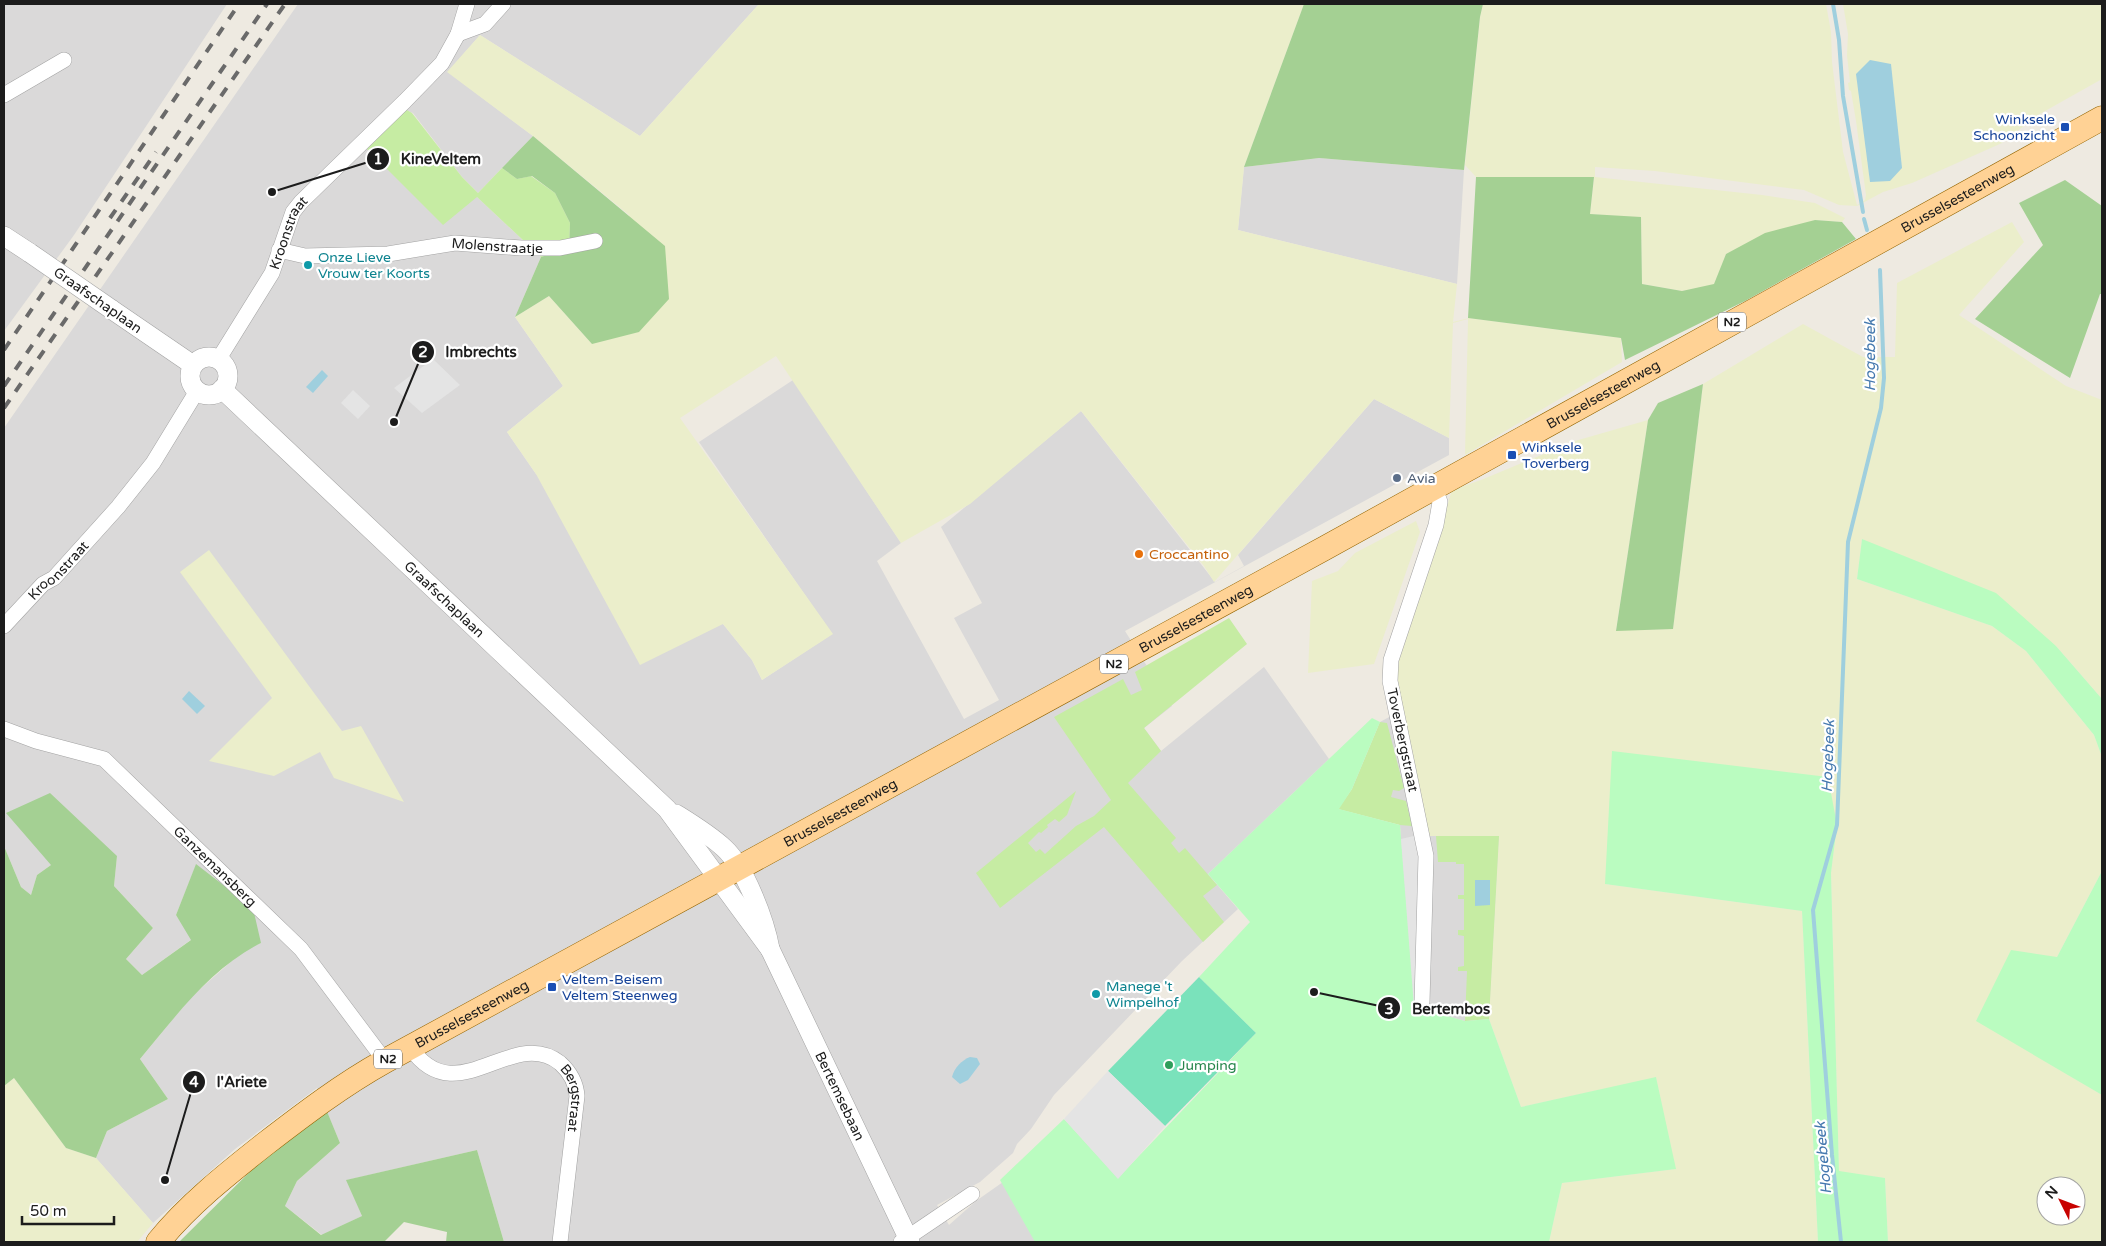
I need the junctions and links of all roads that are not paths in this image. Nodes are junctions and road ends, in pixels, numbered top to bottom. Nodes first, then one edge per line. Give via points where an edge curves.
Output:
1 (500, 7) edge
2 (466, 10) edge
3 (458, 34) junction
4 (64, 60) dead end
5 (4, 96) edge
6 (2102, 118) edge
7 (4, 236) edge
8 (595, 241) dead end
9 (280, 250) junction
10 (218, 360) junction
11 (193, 365) junction
12 (222, 389) junction
13 (198, 391) junction
14 (1434, 486) junction
15 (4, 626) edge
16 (4, 729) edge
17 (668, 809) junction
18 (739, 866) junction
19 (717, 878) junction
20 (770, 949) junction
21 (1422, 1002) dead end
22 (410, 1047) junction
23 (385, 1061) junction
24 (972, 1194) dead end
25 (907, 1241) edge
26 (158, 1242) edge
27 (560, 1242) edge

1 - 2 street via 482,18
1 - 3 street via 485,24
2 - 3 street, Kroonstraat
3 - 9 street, Kroonstraat via 442,63 301,202 293,212
4 - 5 street
6 - 14 main road, Brusselsesteenweg / N2
7 - 11 street, Graafschaplaan, bridge
8 - 9 street, Molenstraatje via 560,248 455,244 388,254 305,256
9 - 10 street, Kroonstraat via 272,273
10 - 11 street via 208,357
10 - 12 street via 227,374
11 - 13 street via 190,376 193,387
12 - 13 street via 208,395
12 - 17 street, Graafschaplaan
13 - 15 street, Kroonstraat via 154,462 118,507 54,578 43,584
14 - 18 main road, Brusselsesteenweg / N2 via 954,752
14 - 21 street, Toverbergstraat via 1440,502 1436,525 1392,660 1390,681 1426,856
16 - 23 street, Ganzemansberg via 104,759 301,948
17 - 18 street, Graafschaplaan via 724,848
17 - 19 street, Graafschaplaan
18 - 19 main road, Brusselsesteenweg / N2
18 - 20 street, Bertemsebaan via 767,933
19 - 20 street, Bertemsebaan
19 - 22 main road, Brusselsesteenweg / N2
20 - 25 street, Bertemsebaan
22 - 23 main road, Brusselsesteenweg / N2
22 - 27 street, Bergstraat via 423,1063 444,1073 465,1073 513,1057 538,1054 555,1059 569,1072 577,1096
23 - 26 main road, Brusselsesteenweg / N2 via 322,1100 238,1165 202,1196
24 - 25 street

